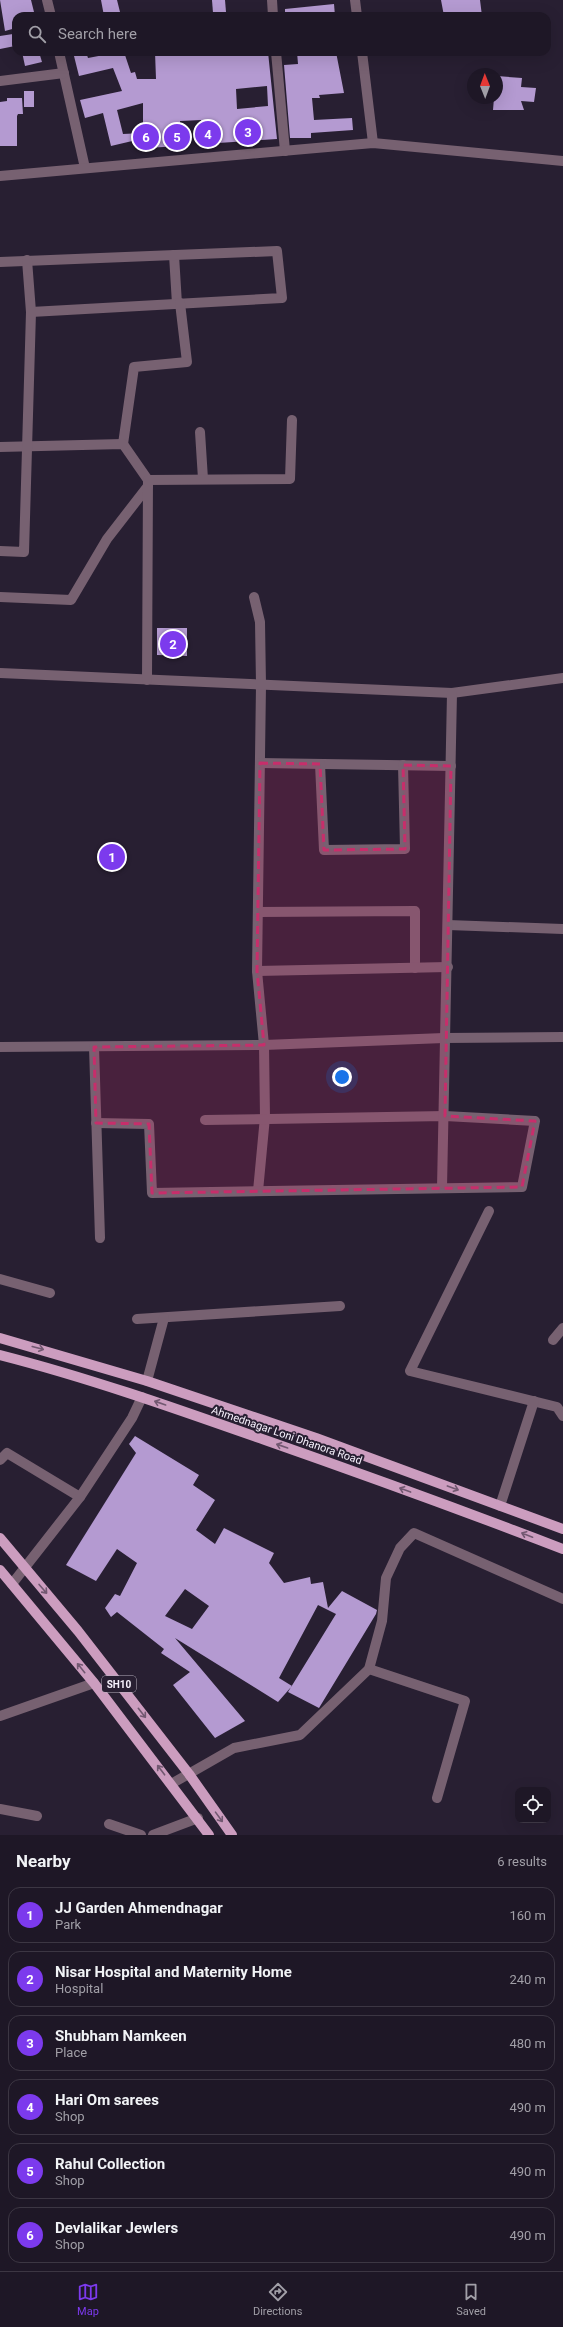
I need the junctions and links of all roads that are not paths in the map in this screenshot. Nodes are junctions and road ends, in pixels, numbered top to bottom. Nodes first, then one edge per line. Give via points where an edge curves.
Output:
1 (47, 0) edge
2 (272, 0) edge
3 (355, 0) edge
4 (50, 12) edge
5 (273, 12) edge
6 (356, 12) edge
7 (60, 56) edge
8 (276, 56) edge
9 (362, 56) edge
10 (64, 73) junction
11 (0, 82) edge
12 (373, 143) junction
13 (285, 151) junction
14 (563, 161) edge
15 (85, 168) junction
16 (0, 176) edge
17 (174, 255) junction
18 (28, 260) junction
19 (0, 262) edge
20 (178, 304) junction
21 (31, 312) junction
22 (292, 420) dead end
23 (200, 432) dead end
24 (123, 444) junction
25 (27, 446) junction
26 (0, 447) edge
27 (203, 480) junction
28 (148, 483) junction
29 (0, 551) edge
30 (0, 597) edge
31 (254, 597) dead end
32 (0, 673) edge
33 (563, 678) edge
34 (147, 680) junction
35 (261, 685) junction
36 (452, 694) junction
37 (260, 763) junction
38 (320, 764) junction
39 (403, 765) junction
40 (451, 766) junction
41 (258, 912) junction
42 (563, 921) edge
43 (448, 925) junction
44 (536, 928) junction
45 (563, 929) edge
46 (448, 967) junction
47 (415, 968) junction
48 (257, 971) junction
49 (563, 1037) edge
50 (444, 1038) junction
51 (264, 1045) junction
52 (0, 1047) edge
53 (94, 1047) junction
54 (445, 1116) junction
55 (265, 1117) junction
56 (205, 1120) dead end
57 (96, 1123) junction
58 (442, 1188) junction
59 (258, 1191) junction
60 (489, 1211) dead end
61 (100, 1238) dead end
62 (0, 1279) edge
63 (50, 1293) dead end
64 (340, 1306) dead end
65 (164, 1318) junction
66 (137, 1320) dead end
67 (563, 1328) edge
68 (0, 1338) edge
69 (553, 1340) dead end
70 (0, 1355) edge
71 (147, 1381) junction
72 (142, 1397) junction
73 (534, 1401) junction
74 (563, 1416) edge
75 (0, 1460) edge
76 (80, 1497) junction
77 (500, 1506) junction
78 (563, 1528) edge
79 (0, 1538) edge
80 (563, 1549) edge
81 (24, 1568) junction
82 (0, 1570) edge
83 (12, 1584) junction
84 (563, 1598) edge
85 (369, 1669) junction
86 (94, 1683) junction
87 (0, 1716) edge
88 (189, 1774) junction
89 (171, 1784) junction
90 (437, 1798) dead end
91 (0, 1809) edge
92 (37, 1816) dead end
93 (198, 1818) junction
94 (109, 1824) dead end
95 (141, 1835) edge
96 (153, 1835) edge
97 (210, 1835) edge
98 (232, 1835) edge

1 - 4 street
2 - 5 street
3 - 6 street
7 - 10 street
8 - 13 street
9 - 12 street
10 - 11 street
10 - 15 street
12 - 13 street
12 - 14 street
13 - 15 street
15 - 16 street
17 - 18 street
17 - 20 street
17 - 20 street via 277,251 282,298
18 - 19 street
18 - 21 street
20 - 21 street
20 - 24 street via 187,362 134,368
21 - 25 street
22 - 27 street via 290,479
23 - 27 street
24 - 25 street
24 - 28 street
25 - 26 street
25 - 29 street via 24,552
27 - 28 street
28 - 30 street via 107,539 71,600
28 - 34 street
31 - 35 street via 260,622
32 - 34 street
33 - 36 street
34 - 35 street
35 - 36 street
35 - 37 street
36 - 40 street
37 - 38 street
37 - 41 street
38 - 39 street
38 - 39 street via 324,850 405,849
39 - 40 street
40 - 43 street
41 - 47 street via 415,910
41 - 48 street
42 - 44 street
43 - 44 street
43 - 46 street
44 - 45 street
46 - 47 street
46 - 50 street
47 - 48 street
48 - 51 street
49 - 50 street
50 - 51 street
50 - 54 street
51 - 53 street
51 - 55 street
52 - 53 street
53 - 57 street
54 - 55 street
54 - 58 street
54 - 58 street via 535,1121 522,1187
55 - 56 street
55 - 59 street
57 - 59 street via 149,1124 152,1193
57 - 61 street
58 - 59 street
60 - 73 street via 410,1371
62 - 63 street
64 - 65 street
65 - 66 street
65 - 71 street
67 - 69 street
68 -> 71 main road, Ahmednagar Loni Dhanora Road
70 - 72 main road, Ahmednagar Loni Dhanora Road
71 -> 77 main road, Ahmednagar Loni Dhanora Road via 316,1438
72 - 76 street via 132,1418
80 -> 72 main road, Ahmednagar Loni Dhanora Road via 356,1472
73 - 74 street via 557,1407
73 - 77 street
75 - 76 street via 7,1453
76 - 81 street
77 - 78 main road, Ahmednagar Loni Dhanora Road
79 - 81 main road, SH10
81 - 83 street
81 -> 88 main road, SH10 via 78,1631
82 - 83 main road, SH10
86 -> 83 main road, SH10
84 - 85 street via 414,1533 400,1548 386,1578 382,1621
85 - 88 street via 300,1735 234,1748
85 - 90 street via 465,1701
86 - 87 street
89 -> 86 main road, SH10
88 - 89 street
88 -> 98 main road, SH10
89 - 93 main road, SH10
91 - 92 street
93 - 96 street
93 - 97 main road, SH10
94 - 95 street

